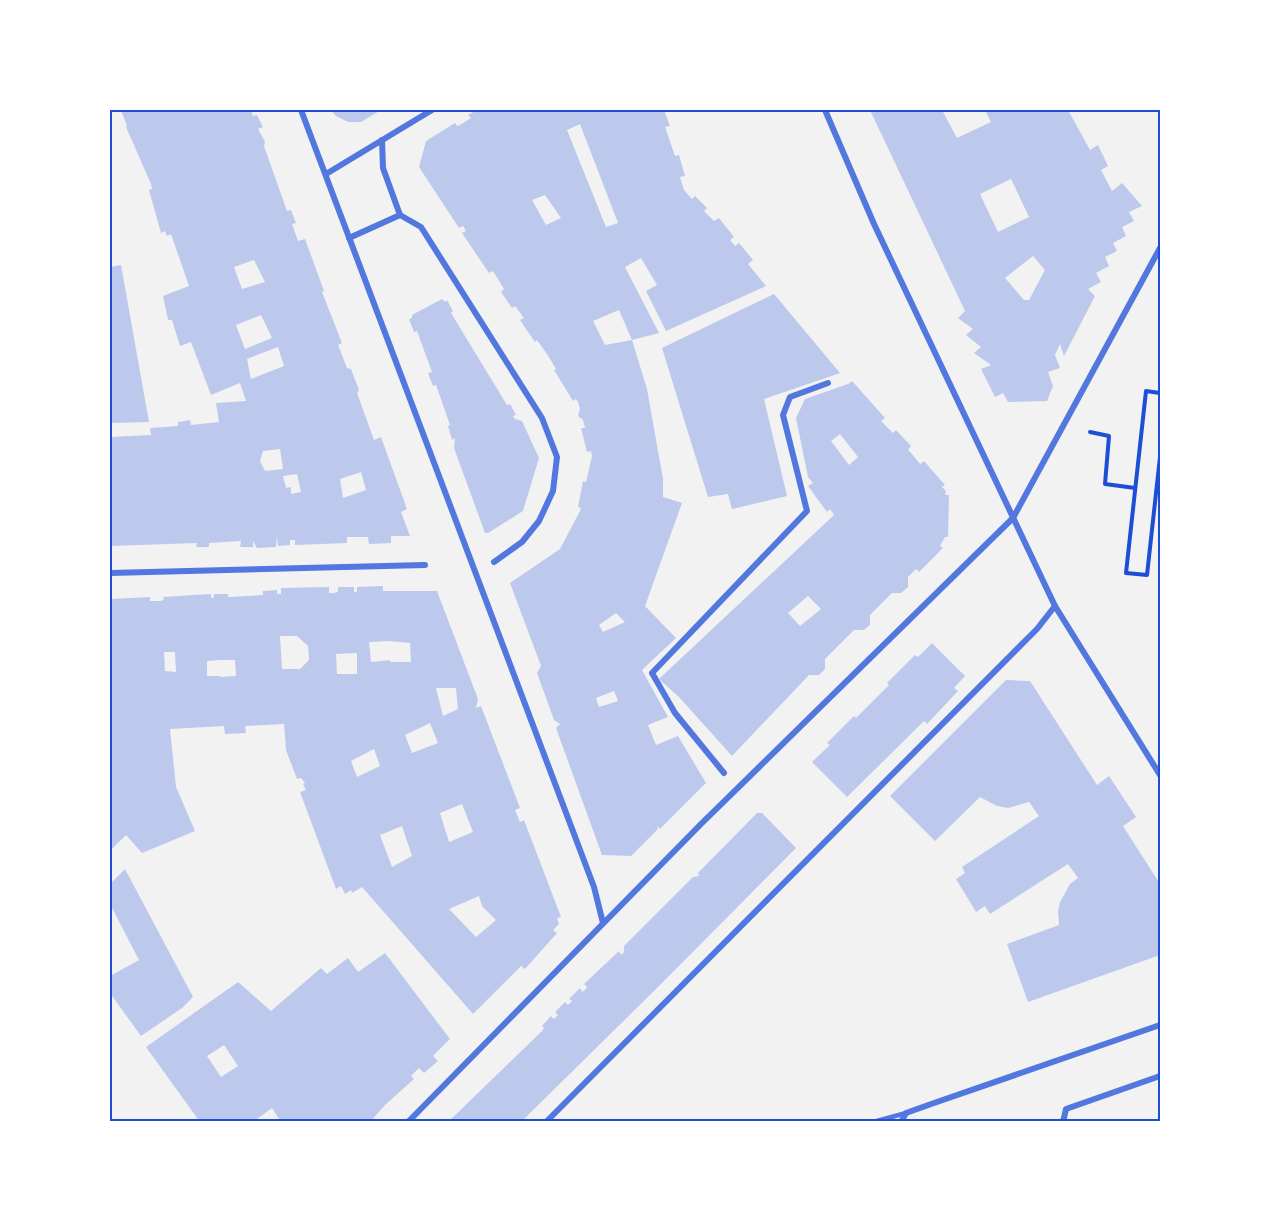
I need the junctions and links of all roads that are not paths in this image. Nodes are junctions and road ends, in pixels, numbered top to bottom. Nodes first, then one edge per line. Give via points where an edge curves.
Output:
1 (301, 110) edge
2 (432, 110) edge
3 (825, 110) edge
4 (382, 140) junction
5 (326, 174) junction
6 (400, 215) junction
7 (349, 238) junction
8 (1161, 248) edge
9 (828, 383) dead end
10 (1013, 518) junction
11 (494, 562) dead end
12 (425, 565) dead end
13 (110, 573) edge
14 (1055, 606) junction
15 (724, 773) dead end
16 (1161, 775) edge
17 (603, 923) junction
18 (1161, 1025) edge
19 (1161, 1076) edge
20 (906, 1113) junction
21 (408, 1122) edge
22 (546, 1122) edge
23 (873, 1122) edge
24 (901, 1122) edge
25 (1063, 1122) edge

1 - 5 street
2 - 4 street
3 - 10 street via 874,224
4 - 5 street
4 - 6 street via 383,168
5 - 7 street
6 - 7 street
6 - 11 street via 420,228 542,418 557,457 553,491 539,521 522,542
7 - 17 street via 594,887
8 - 10 street
9 - 15 street via 790,398 783,415 807,511 652,674 675,713
10 - 14 street
10 - 17 street
12 - 13 street
14 - 16 street
14 - 22 street via 1037,629
17 - 21 street
18 - 20 street
19 - 25 street via 1066,1108
20 - 23 lane
20 - 24 street

